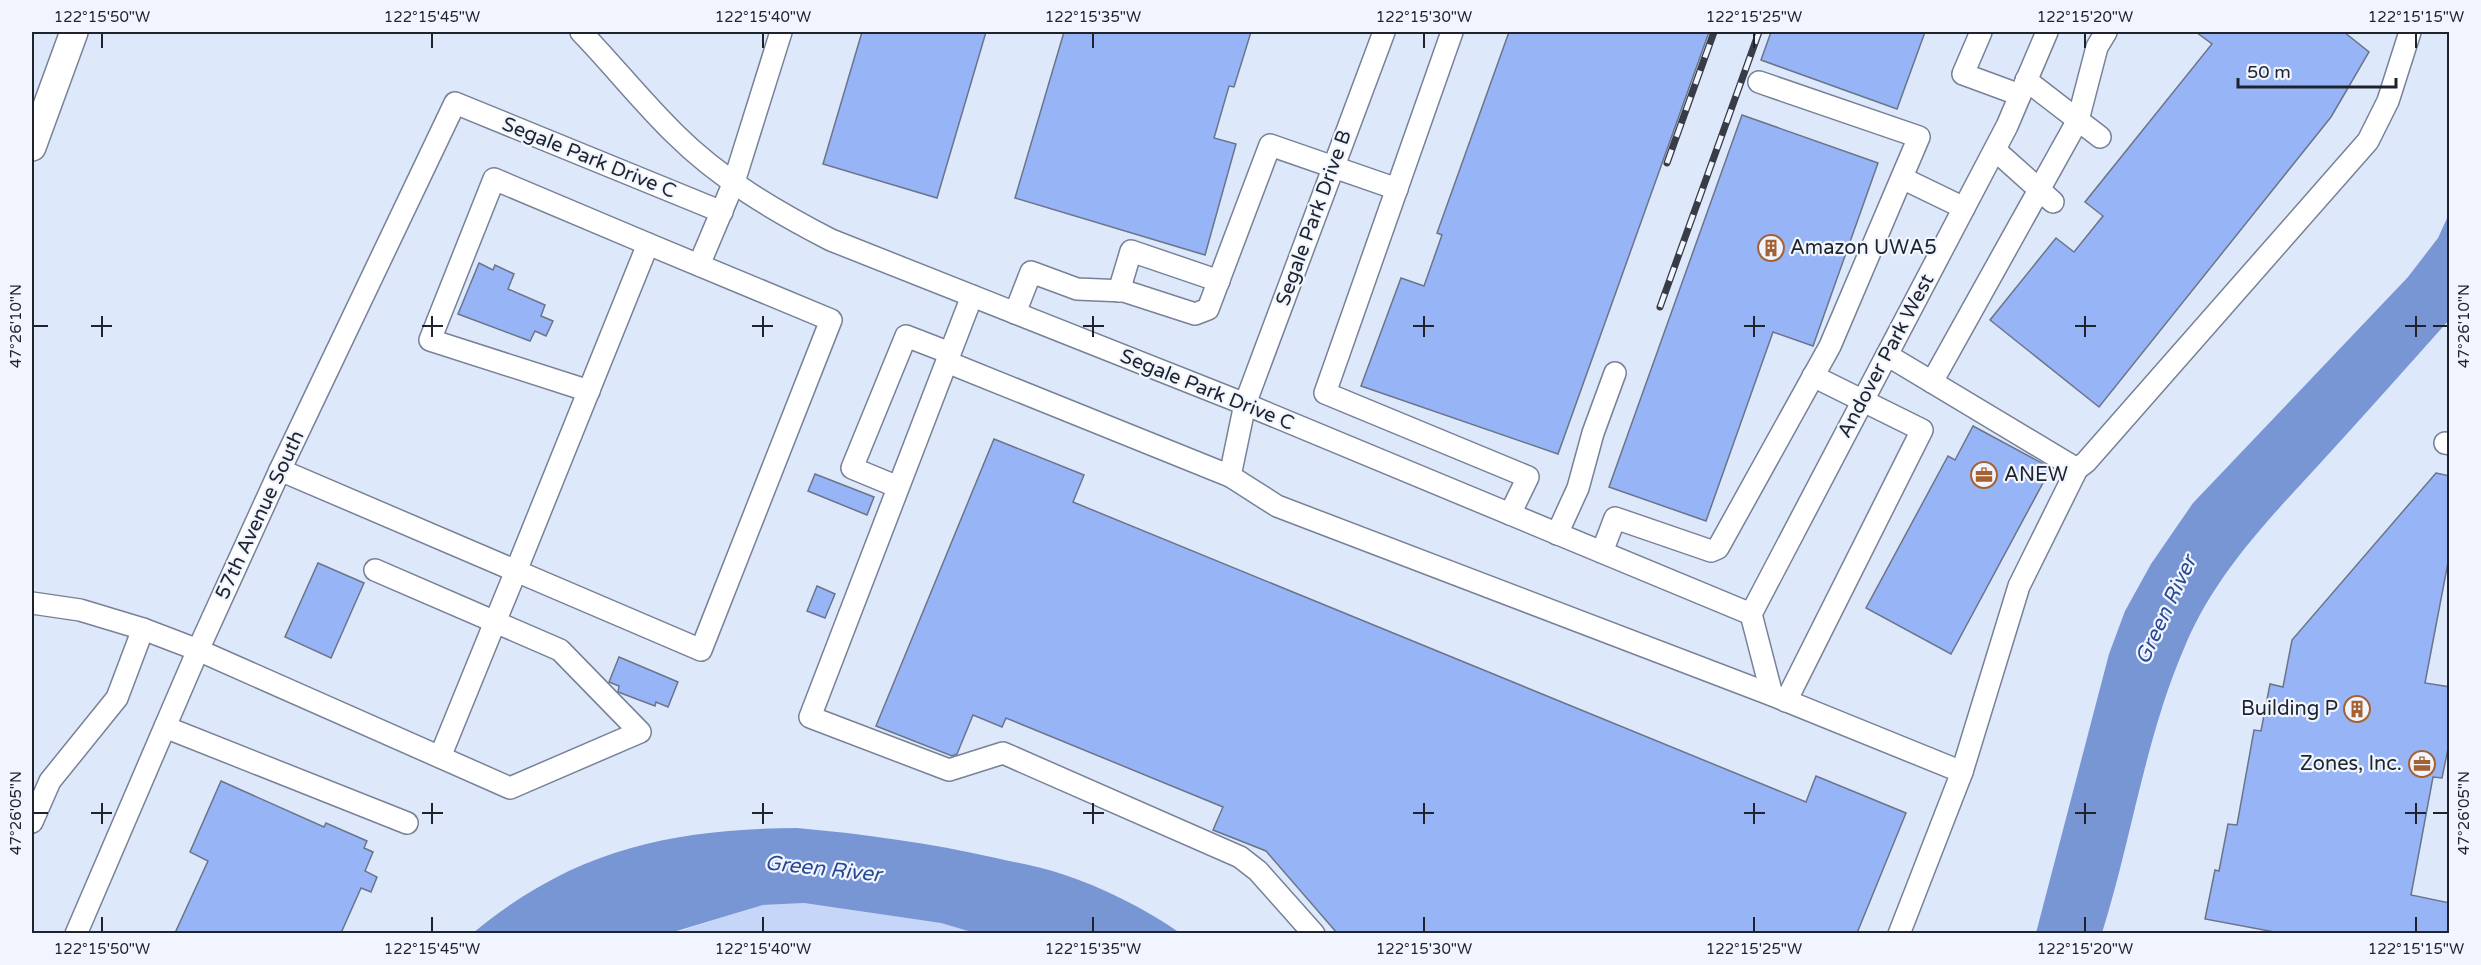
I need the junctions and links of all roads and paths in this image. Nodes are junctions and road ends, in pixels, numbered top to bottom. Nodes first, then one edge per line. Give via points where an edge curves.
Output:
1 (74, 32) edge
2 (582, 32) edge
3 (781, 32) edge
4 (1384, 32) edge
5 (1452, 32) edge
6 (1981, 32) edge
7 (2047, 32) edge
8 (2106, 32) edge
9 (2410, 32) edge
10 (1759, 82) dead end
11 (2024, 88) junction
12 (455, 103) joint
13 (2078, 120) junction
14 (2100, 137) dead end
15 (32, 147) edge
16 (1995, 150) junction
17 (1333, 168) junction
18 (1902, 178) junction
19 (734, 182) junction
20 (1397, 189) junction
21 (2047, 196) junction
22 (1964, 208) junction
23 (722, 212) junction
24 (648, 244) junction
25 (699, 265) junction
26 (1219, 281) junction
27 (1119, 291) junction
28 (972, 296) junction
29 (1015, 313) junction
30 (1887, 355) junction
31 (948, 357) junction
32 (1615, 373) dead end
33 (1813, 376) junction
34 (1932, 382) junction
35 (588, 391) junction
36 (1863, 401) junction
37 (1245, 404) junction
38 (2077, 469) junction
39 (280, 470) junction
40 (1230, 476) junction
41 (898, 487) junction
42 (1510, 514) junction
43 (1557, 534) junction
44 (1602, 552) junction
45 (375, 570) dead end
46 (516, 571) junction
47 (32, 603) edge
48 (1751, 614) junction
49 (495, 622) junction
50 (143, 629) junction
51 (198, 650) junction
52 (1779, 698) junction
53 (165, 727) junction
54 (440, 757) junction
55 (1962, 772) junction
56 (32, 822) edge
57 (407, 823) dead end
58 (76, 933) edge
59 (1314, 933) edge
60 (1899, 933) edge

1 - 15 main road
2 - 19 street, Segale Park Drive C via 674,134
3 - 19 street
4 - 17 street, Segale Park Drive B
5 - 20 street
6 - 11 street via 1963,74
7 - 11 street, Andover Park West
8 - 13 street via 2097,47
9 - 38 street via 2388,101 2368,141
10 - 18 street via 1919,137
11 - 13 street
11 - 16 street, Andover Park West
12 - 23 street, Segale Park Drive C
12 - 39 street, 57th Avenue South
13 - 14 street
13 - 21 street
16 - 21 street
16 - 22 street, Andover Park West
17 - 20 street
17 - 26 street via 1270,145
17 - 37 street, Segale Park Drive B
18 - 22 street
18 - 33 street via 1830,346
19 - 23 street
19 - 28 street, Segale Park Drive C via 778,213 831,240
20 - 42 street via 1325,393 1528,477
21 - 34 street
22 - 30 street, Andover Park West
23 - 25 street
24 - 25 street
24 - 35 street
24 - 35 street via 494,178 430,340
25 - 46 street via 831,320 701,650
26 - 27 street via 1208,309 1196,314
26 - 27 street via 1131,251
27 - 29 street via 1077,289 1031,272
28 - 29 street, Segale Park Drive C
28 - 31 street
29 - 37 street, Segale Park Drive C
30 - 34 street
30 - 36 street, Andover Park West
31 - 40 street
31 - 41 street
31 - 41 street via 906,336 852,468
32 - 43 street via 1578,488
33 - 36 street
33 - 44 street via 1718,548 1711,552 1615,518
34 - 38 street
35 - 46 street
36 - 48 street, Andover Park West
36 - 52 street via 1922,430
37 - 40 street, Segale Park Drive B
37 - 42 street, Segale Park Drive C
38 - 55 street via 2019,585
39 - 46 street
39 - 51 street, 57th Avenue South
40 - 52 street via 1277,506
41 - 59 street via 810,717 949,770 1003,753 1239,857 1258,871
42 - 43 street, Segale Park Drive C
43 - 44 street, Segale Park Drive C
44 - 48 street, Segale Park Drive C
45 - 49 street
46 - 49 street
47 - 50 street via 80,610
48 - 52 street
49 - 54 street
49 - 54 street via 560,650 640,732 510,788
50 - 51 street
50 - 56 street via 117,698 50,781
51 - 53 street, 57th Avenue South
51 - 54 street
52 - 55 street
53 - 57 street
53 - 58 street, 57th Avenue South
55 - 60 street

